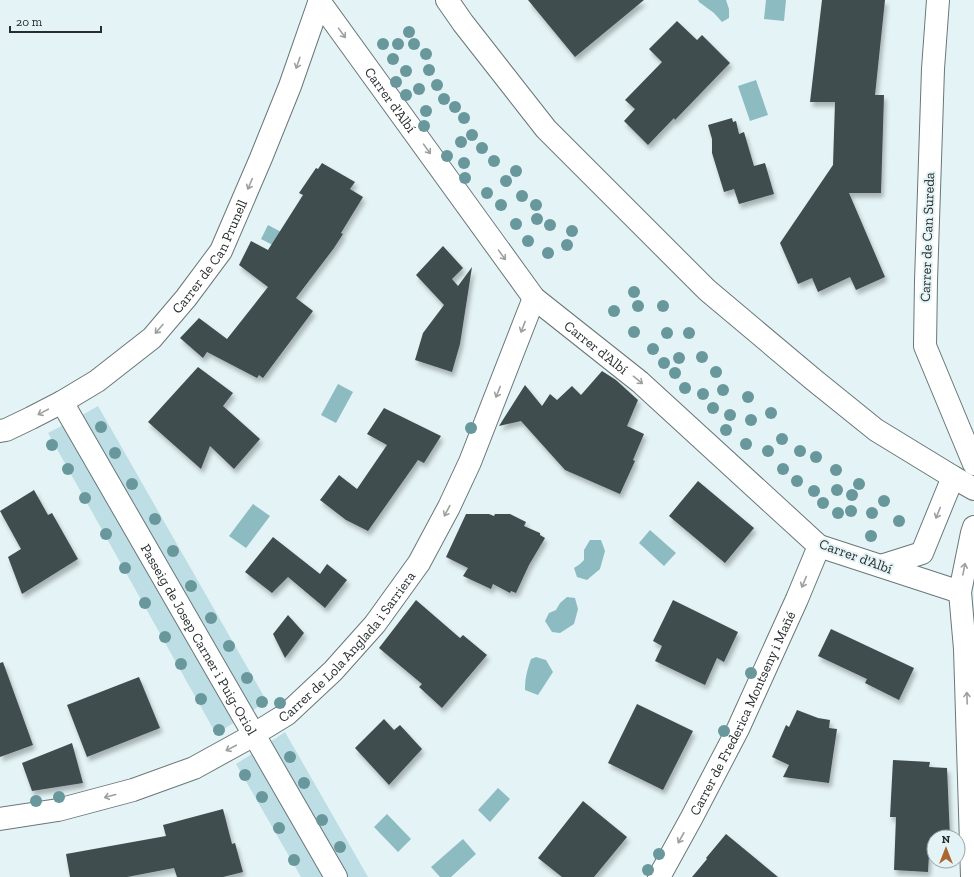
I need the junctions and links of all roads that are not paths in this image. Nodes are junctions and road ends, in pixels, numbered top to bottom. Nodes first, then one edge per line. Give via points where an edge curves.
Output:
1 (319, 0) edge
2 (447, 0) edge
3 (938, 0) edge
4 (534, 298) junction
5 (62, 402) junction
6 (0, 431) edge
7 (974, 464) edge
8 (953, 477) junction
9 (974, 489) edge
10 (974, 527) edge
11 (819, 546) junction
12 (881, 566) junction
13 (960, 592) junction
14 (254, 735) junction
15 (0, 819) edge
16 (336, 877) edge
17 (659, 877) edge
18 (972, 877) edge

1 -> 4 street, Carrer d'Albí
1 -> 5 street, Carrer de Can Prunell via 290,86 221,252 152,338 97,380
2 - 8 street via 462,23 546,129 708,290 876,430
3 - 7 street, Carrer de Can Sureda via 932,92 924,346
4 -> 11 street, Carrer d'Albí via 640,382
4 -> 14 street, Carrer de Lola Anglada i Sarriera via 470,462 419,563 375,624 333,671 287,714
5 -> 6 street, Carrer de Can Prunell
5 - 14 street, Passeig de Josep Carner i Puig-Oriol
8 - 9 street
8 -> 12 street via 922,553
13 -> 10 street
11 - 12 street, Carrer d'Albí
11 -> 17 street, Carrer de Frederica Montseny i Mañé via 738,729
12 - 13 street, Carrer d'Albí
18 -> 13 street via 965,649
14 -> 15 street, Carrer de Lola Anglada i Sarriera via 194,768 133,790 58,810
14 - 16 street, Passeig de Josep Carner i Puig-Oriol

